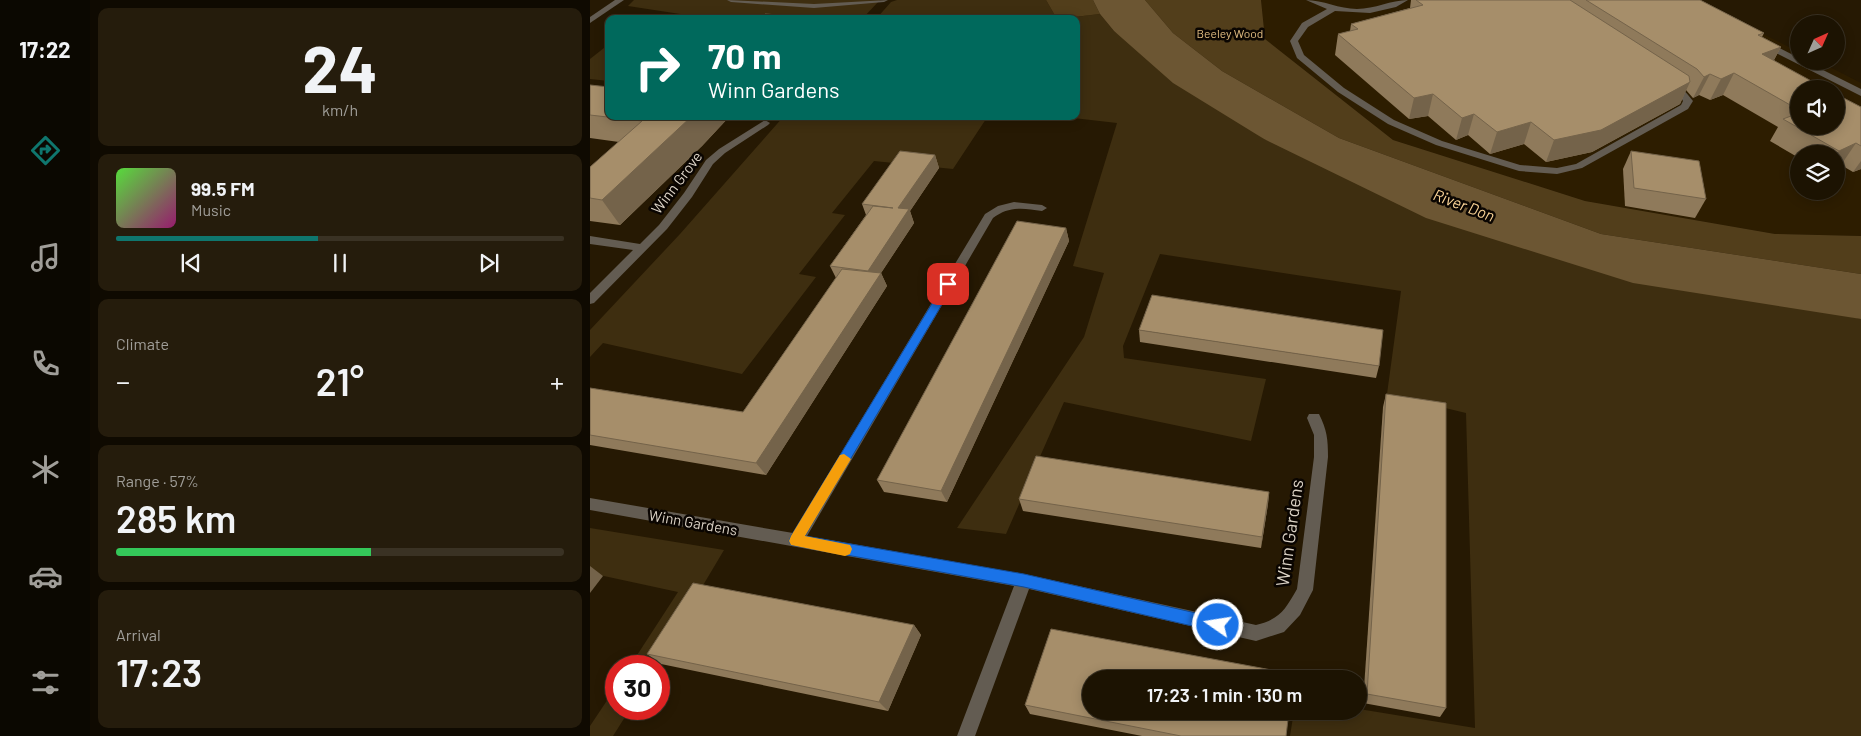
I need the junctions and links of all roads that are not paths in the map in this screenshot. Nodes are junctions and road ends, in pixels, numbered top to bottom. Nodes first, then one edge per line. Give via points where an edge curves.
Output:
1 (620, 0) edge
2 (731, 0) edge
3 (884, 0) edge
4 (1310, 0) edge
5 (1404, 0) edge
6 (1334, 8) junction
7 (590, 21) edge
8 (1755, 39) edge
9 (1660, 80) edge
10 (1861, 93) edge
11 (765, 123) dead end
12 (1042, 208) dead end
13 (590, 240) edge
14 (642, 248) junction
15 (595, 291) edge
16 (590, 300) edge
17 (1314, 418) dead end
18 (590, 504) edge
19 (796, 541) junction
20 (1024, 580) junction
21 (966, 736) edge

1 - 7 street
2 - 3 street via 814,6
4 - 6 street
5 - 6 street via 1391,8 1376,11
6 - 9 street via 1306,24 1294,41 1300,56 1342,90 1392,122 1439,144 1519,168 1558,171 1580,166 1686,107 1688,101 1683,94
8 - 10 street
11 - 14 street, Winn Grove via 708,162 688,195
12 - 19 street via 1017,203 1000,207 989,216
13 - 14 street
14 - 15 street, Winn Grove
15 - 16 street, Winn Grove
17 - 20 street, Winn Gardens via 1321,435 1321,457 1305,590 1294,610 1278,627 1256,633
18 - 19 street, Winn Gardens
19 - 20 street, Winn Gardens
20 - 21 street

